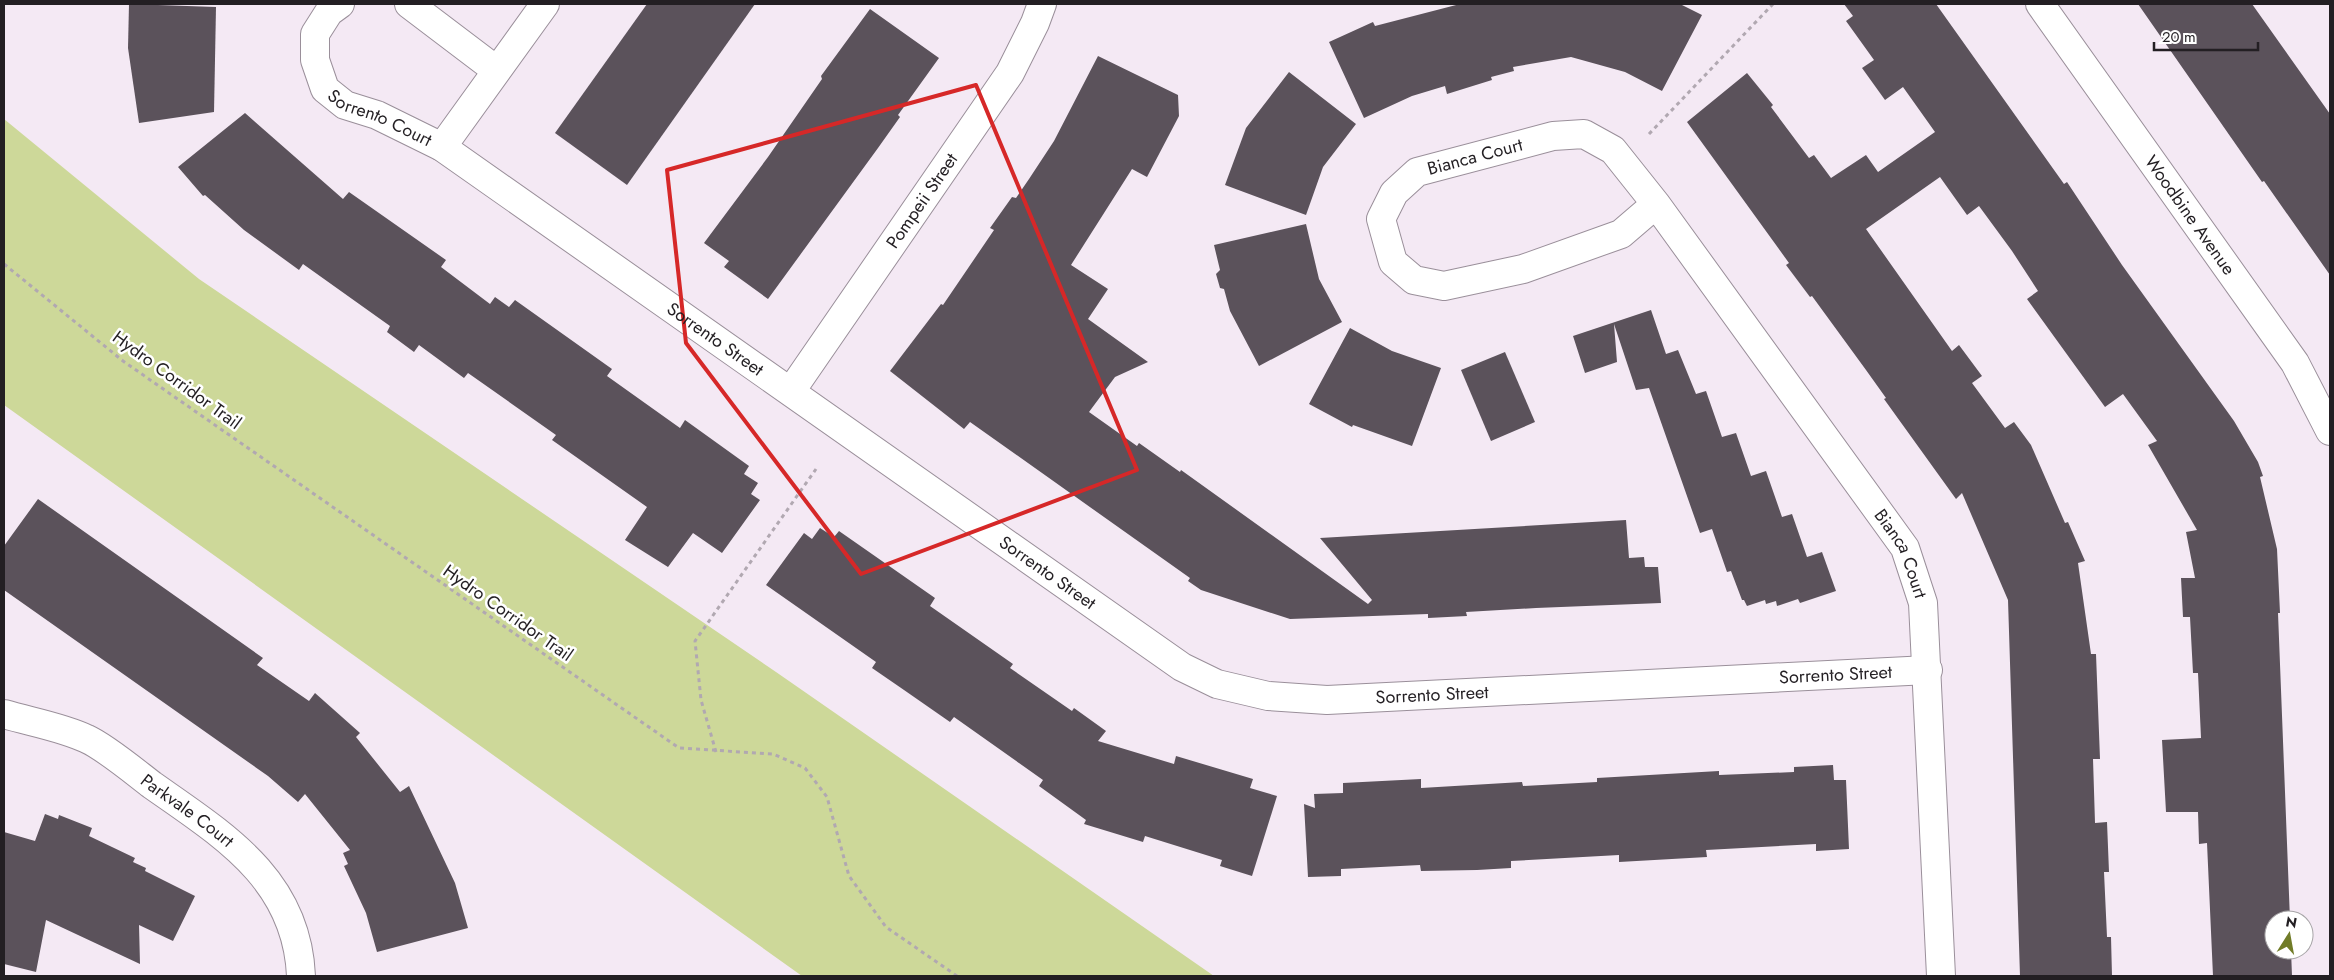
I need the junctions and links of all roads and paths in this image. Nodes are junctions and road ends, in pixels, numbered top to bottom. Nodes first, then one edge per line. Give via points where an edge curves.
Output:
1 (340, 4) edge
2 (409, 4) edge
3 (545, 4) edge
4 (1042, 4) edge
5 (1773, 4) edge
6 (2040, 4) edge
7 (496, 70) junction
8 (1649, 134) dead end
9 (442, 146) junction
10 (1656, 204) junction
11 (4, 264) edge
12 (791, 391) junction
13 (2330, 431) edge
14 (816, 469) dead end
15 (1928, 670) junction
16 (4, 714) edge
17 (716, 752) junction
18 (302, 976) edge
19 (957, 976) edge
20 (1941, 976) edge

1 - 9 street, Sorrento Court via 329,12 315,34 315,60 325,89 345,105 377,115
2 - 7 street
3 - 7 street
4 - 12 street, Pompeii Street via 1010,73
5 - 8 path
6 - 13 street, Woodbine Avenue via 2295,363
7 - 9 street
9 - 12 street, Sorrento Street
10 - 10 street, Bianca Court via 1613,150 1584,134 1553,136 1417,172 1394,193 1381,219 1394,262 1414,280 1444,286 1523,269 1621,234
10 - 15 street, Bianca Court via 1905,548 1923,603
11 - 17 path, Hydro Corridor Trail via 123,361 679,748
12 - 15 street, Sorrento Street via 1182,667 1217,684 1268,696 1327,700
14 - 17 path via 695,641 701,700
15 - 20 street, Bianca Court
16 - 18 street, Parkvale Court via 88,739 230,840 270,883 290,922
17 - 19 path, Hydro Corridor Trail via 773,754 805,768 827,797 849,876 886,928

